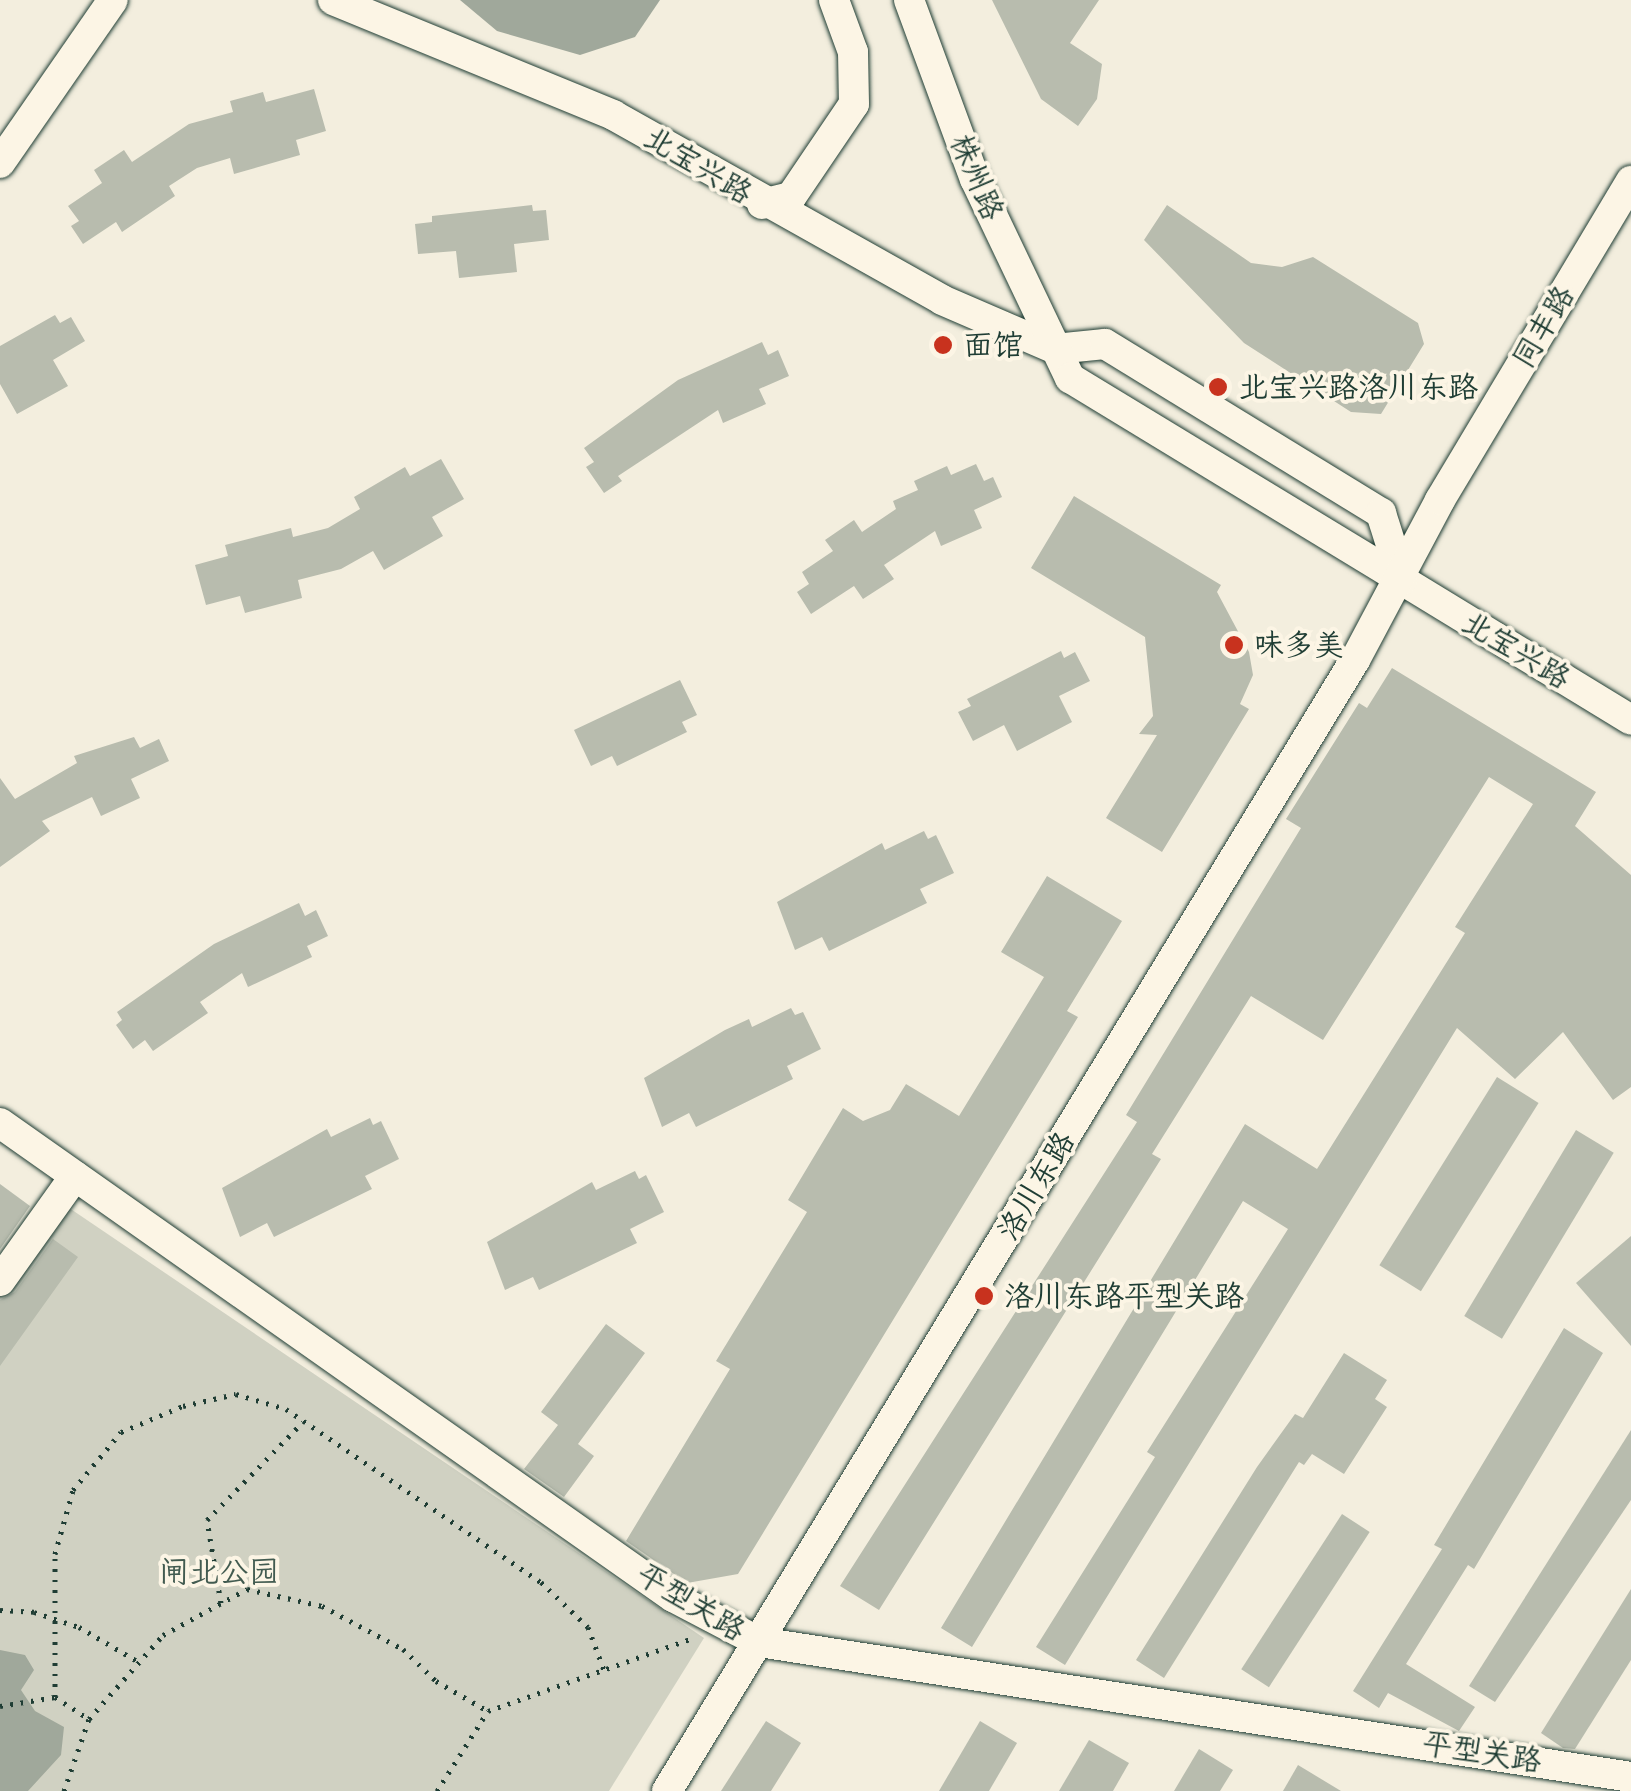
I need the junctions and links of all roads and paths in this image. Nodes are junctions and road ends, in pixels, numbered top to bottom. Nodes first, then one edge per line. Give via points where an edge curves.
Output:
1 (113, 0) edge
2 (333, 0) edge
3 (834, 0) edge
4 (909, 0) edge
5 (0, 162) edge
6 (1631, 180) edge
7 (762, 204) junction
8 (1054, 350) junction
9 (1402, 580) junction
10 (1631, 720) edge
11 (0, 1123) edge
12 (75, 1176) junction
13 (0, 1281) edge
14 (304, 1421) junction
15 (221, 1603) junction
16 (0, 1610) edge
17 (56, 1620) junction
18 (728, 1626) junction
19 (759, 1642) junction
20 (139, 1662) junction
21 (604, 1670) junction
22 (54, 1697) junction
23 (0, 1706) edge
24 (488, 1711) junction
25 (89, 1719) junction
26 (1631, 1777) edge
27 (64, 1791) edge
28 (438, 1791) edge
29 (667, 1791) edge

1 - 5 street
2 - 7 street, 北宝兴路 via 613,115
3 - 7 street via 853,52 854,104 792,197
4 - 8 street, 株州路 via 975,179
6 - 9 street, 同丰路 via 1440,500
7 - 8 street, 北宝兴路 via 942,300
8 - 9 street, 北宝兴路 via 1070,378
8 - 9 street via 1105,344 1381,514
9 - 10 street, 北宝兴路
9 - 19 street, 洛川东路
11 - 12 street, 平型关路
12 - 13 street
12 - 18 street, 平型关路 via 674,1597
14 - 15 path via 207,1520
14 - 17 path via 236,1394 183,1406 121,1432 73,1490 55,1554
14 - 21 path via 540,1582 588,1627
15 - 20 path via 163,1635
15 - 24 path via 247,1589 322,1606 402,1650 436,1681
16 - 17 path
17 - 20 path
17 - 22 path
18 - 19 street, 平型关路
18 - 21 path
19 - 26 street, 平型关路
19 - 29 street, 洛川东路
20 - 25 path
21 - 24 path
22 - 23 path
22 - 25 path
24 - 28 path
25 - 27 path

